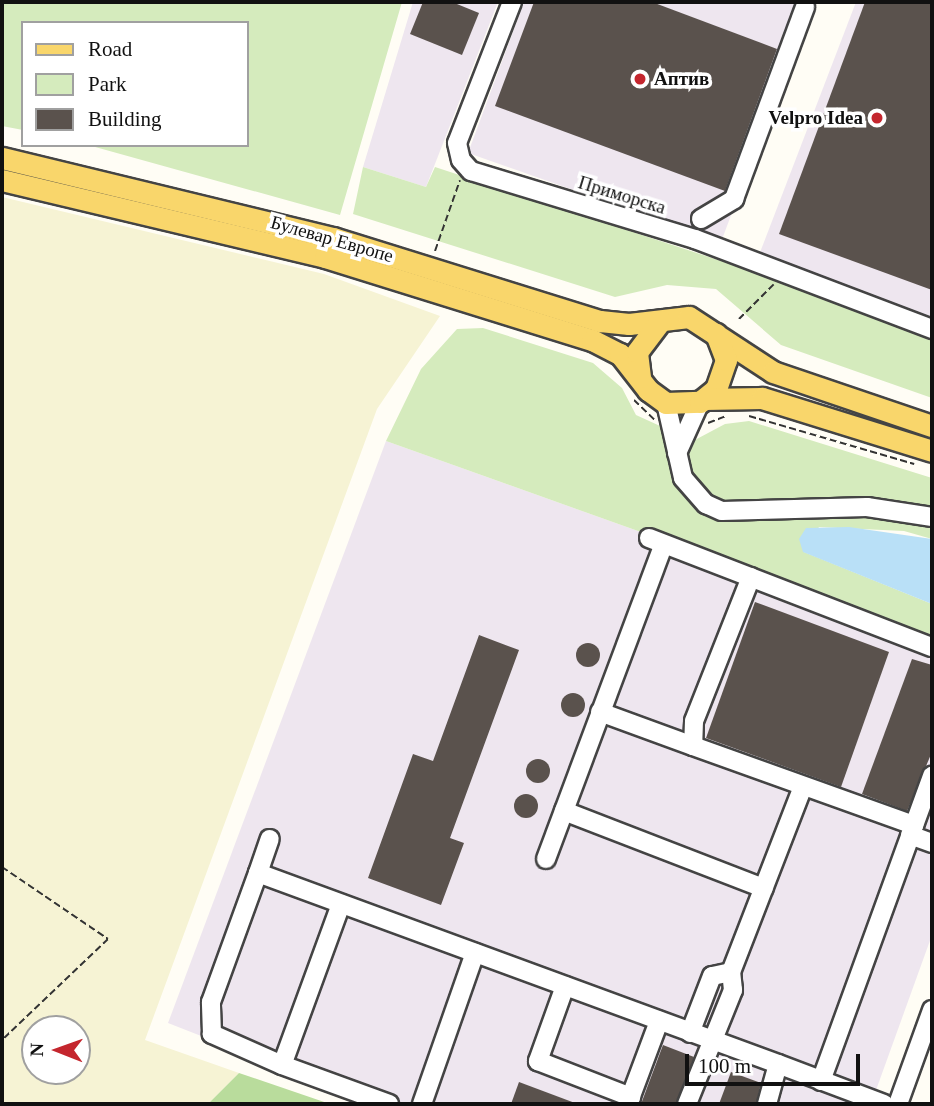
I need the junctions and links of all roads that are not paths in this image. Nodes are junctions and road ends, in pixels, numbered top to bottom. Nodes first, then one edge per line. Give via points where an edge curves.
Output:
1 (512, 2) edge
2 (805, 7) dead end
3 (2, 158) edge
4 (2, 180) edge
5 (701, 219) dead end
6 (660, 321) junction
7 (932, 329) edge
8 (715, 332) junction
9 (640, 377) junction
10 (702, 400) junction
11 (666, 403) junction
12 (932, 426) edge
13 (932, 451) edge
14 (677, 453) junction
15 (932, 517) edge
16 (751, 577) junction
17 (932, 648) edge
18 (600, 712) junction
19 (693, 746) junction
20 (932, 775) edge
21 (803, 786) junction
22 (564, 811) junction
23 (912, 830) junction
24 (270, 839) dead end
25 (932, 843) edge
26 (546, 859) dead end
27 (258, 873) junction
28 (765, 888) junction
29 (341, 904) junction
30 (475, 953) junction
31 (731, 972) junction
32 (565, 986) junction
33 (932, 1010) edge
34 (659, 1021) junction
35 (690, 1032) junction
36 (713, 1041) junction
37 (778, 1064) junction
38 (282, 1065) junction
39 (821, 1081) junction
40 (629, 1100) edge
41 (390, 1104) edge
42 (422, 1104) edge
43 (687, 1104) edge
44 (766, 1104) edge
45 (884, 1104) edge
46 (898, 1104) edge

1 - 7 street, Приморска via 457,143 465,165 790,275
2 - 5 street via 734,200
3 - 6 main road, Булевар Европе via 333,238 600,321
4 - 9 main road, Булевар Европе via 229,232 468,300 607,346
6 - 8 main road, Булевар Европе via 689,317
6 - 9 main road via 642,340
8 - 10 main road via 726,360 716,389
8 - 12 main road, Булевар Европе via 773,372
9 - 11 main road, Булевар Европе
10 - 11 main road
10 - 13 main road via 762,398
10 - 14 street
11 - 14 street
14 - 15 street via 692,492 722,511 867,507
16 - 17 street
16 - 18 street via 656,541
16 - 19 street via 694,721
18 - 19 street
18 - 22 street
19 - 21 street
20 - 23 street
21 - 23 street
21 - 28 street
22 - 26 street
22 - 28 street
23 - 25 street
23 - 39 street
24 - 27 street
27 - 29 street
27 - 38 street via 208,1022 212,1034 223,1041
28 - 31 street
29 - 30 street
29 - 38 street
30 - 32 street
30 - 42 street
31 - 35 street via 712,976
31 - 36 street via 733,990
32 - 34 street
32 - 40 street via 538,1061
33 - 46 street
34 - 35 street
34 - 40 street
35 - 36 street
36 - 37 street
36 - 43 street
37 - 39 street
37 - 44 street
38 - 41 street
39 - 45 street

